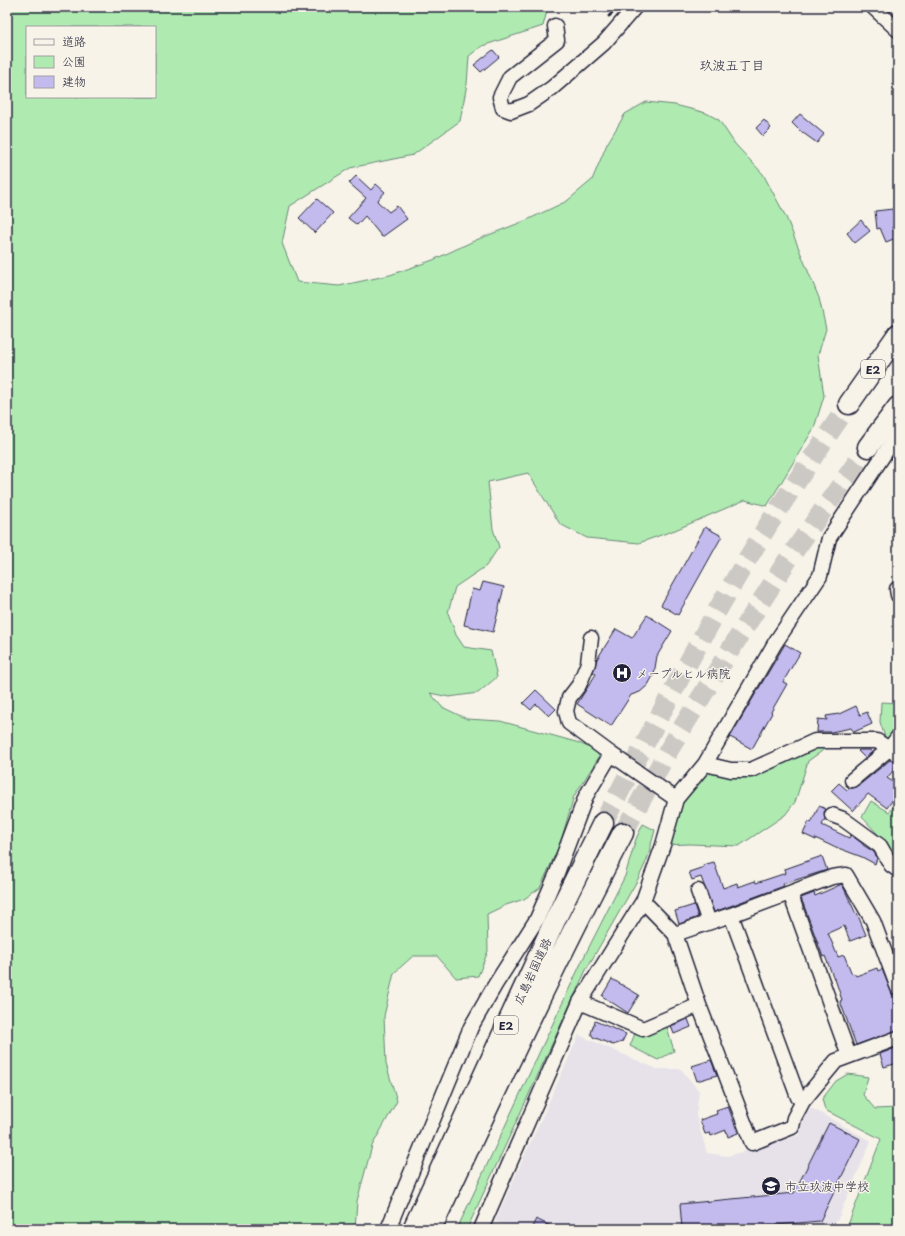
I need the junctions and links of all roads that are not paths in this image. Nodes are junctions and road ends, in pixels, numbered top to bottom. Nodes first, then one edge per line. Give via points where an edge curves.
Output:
1 (635, 7) edge
2 (873, 7) edge
3 (555, 26) dead end
4 (898, 30) edge
5 (898, 334) edge
6 (849, 404) tunnel mouth
7 (898, 407) edge
8 (898, 433) edge
9 (868, 446) tunnel mouth
10 (591, 638) dead end
11 (898, 738) edge
12 (894, 752) edge
13 (611, 754) junction
14 (705, 764) junction
15 (852, 780) dead end
16 (676, 798) junction
17 (832, 815) dead end
18 (603, 823) tunnel mouth
19 (623, 833) tunnel mouth
20 (898, 870) edge
21 (698, 891) dead end
22 (790, 894) junction
23 (643, 901) junction
24 (731, 915) junction
25 (709, 922) junction
26 (675, 934) junction
27 (898, 988) edge
28 (580, 1002) junction
29 (699, 1006) junction
30 (898, 1038) edge
31 (849, 1056) junction
32 (803, 1101) junction
33 (388, 1229) edge
34 (413, 1229) edge
35 (431, 1229) edge
36 (481, 1229) edge

1 - 3 street via 604,43 552,88 529,104 511,111 503,108 500,97 510,78 557,40
2 - 4 street
5 - 6 highway, E2
7 - 9 highway
8 - 14 street via 829,538 820,576 775,643
10 - 13 street via 588,663 579,685 569,698 566,711 569,723
11 - 12 street
12 - 14 street via 877,741 815,741 752,770 731,770
12 - 15 street
13 - 16 street
13 - 33 street via 586,796 537,919 471,1027
14 - 16 street
16 - 23 street
17 - 20 street via 843,819 880,846 891,865
18 - 34 highway, 広島岩国道路 / E2 via 557,916
19 - 35 highway, 広島岩国道路 / E2 via 573,929
21 - 25 street
22 - 24 street
22 - 27 street via 832,877 846,875 873,921
22 - 31 street
23 - 26 street
23 - 28 street
24 - 25 street
24 - 32 street via 798,1097
25 - 26 street
26 - 29 street
28 - 29 street via 643,1029
28 - 36 street
29 - 32 street via 752,1143 792,1128
30 - 31 street
31 - 32 street via 836,1061

